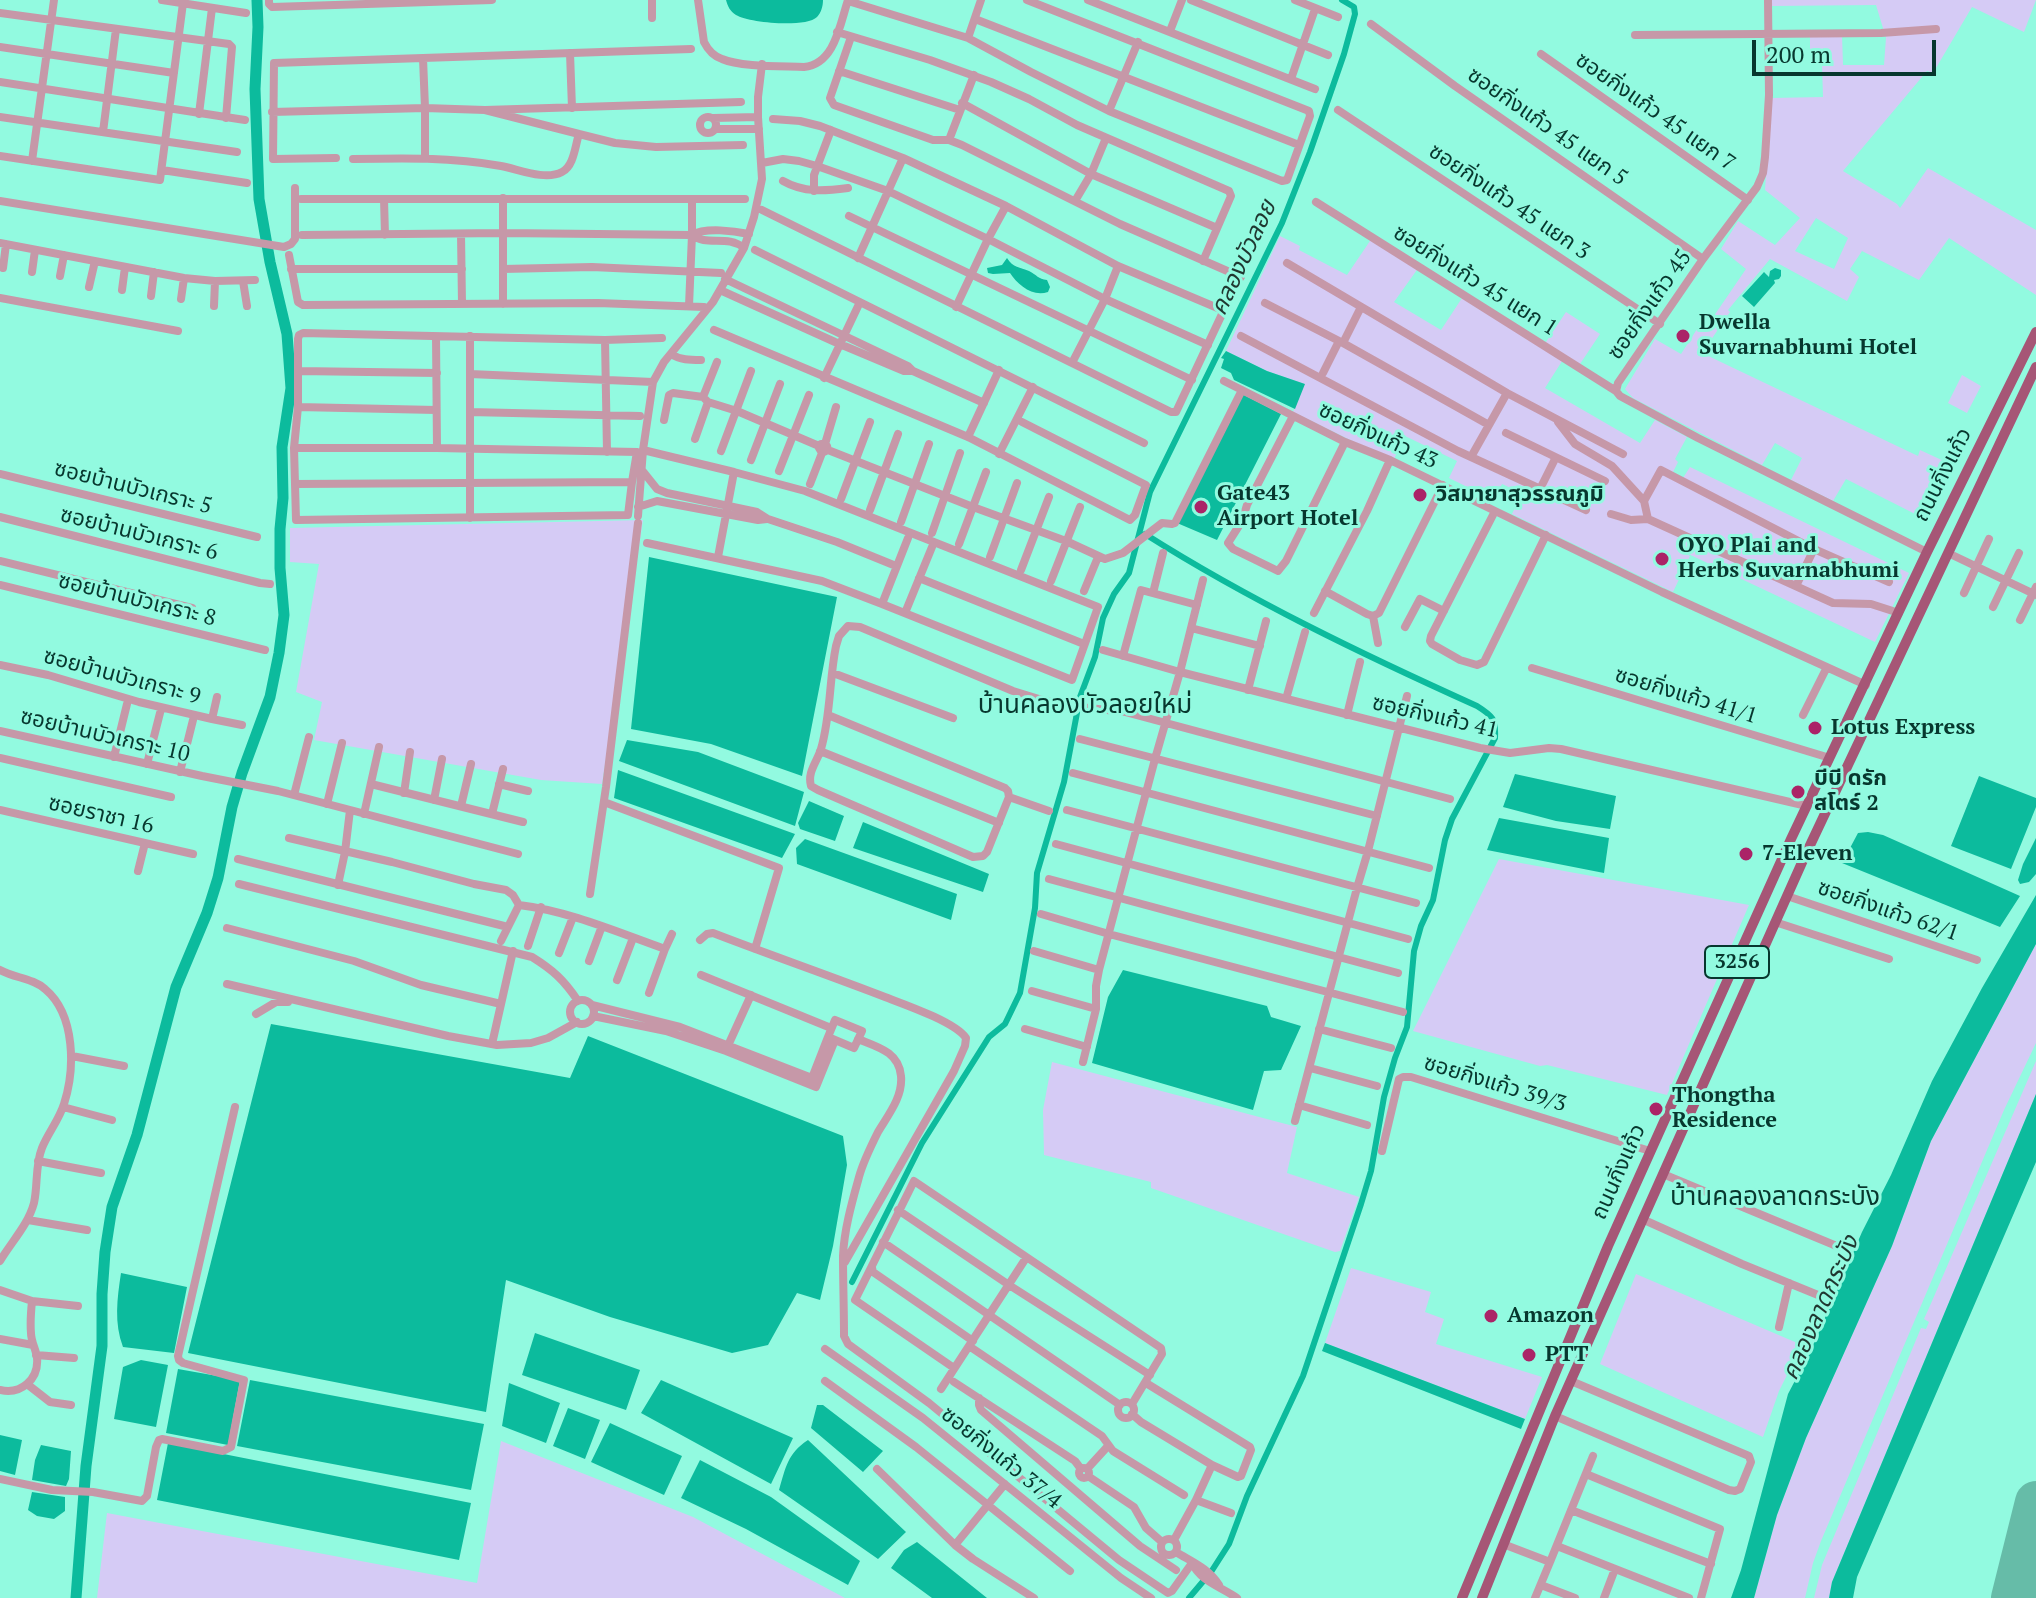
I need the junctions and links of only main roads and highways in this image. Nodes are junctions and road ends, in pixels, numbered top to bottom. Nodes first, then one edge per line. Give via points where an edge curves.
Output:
1 (2036, 323) edge
2 (2035, 334) edge
3 (2036, 367) edge
4 (1462, 1598) edge
5 (1482, 1598) edge

1 - 2 main road, ถนนกิ่งแก้ว / 3256
2 - 4 main road, ถนนกิ่งแก้ว / 3256 via 1807,806 1650,1151
3 - 5 main road, ถนนกิ่งแก้ว / 3256 via 1775,922 1555,1416

